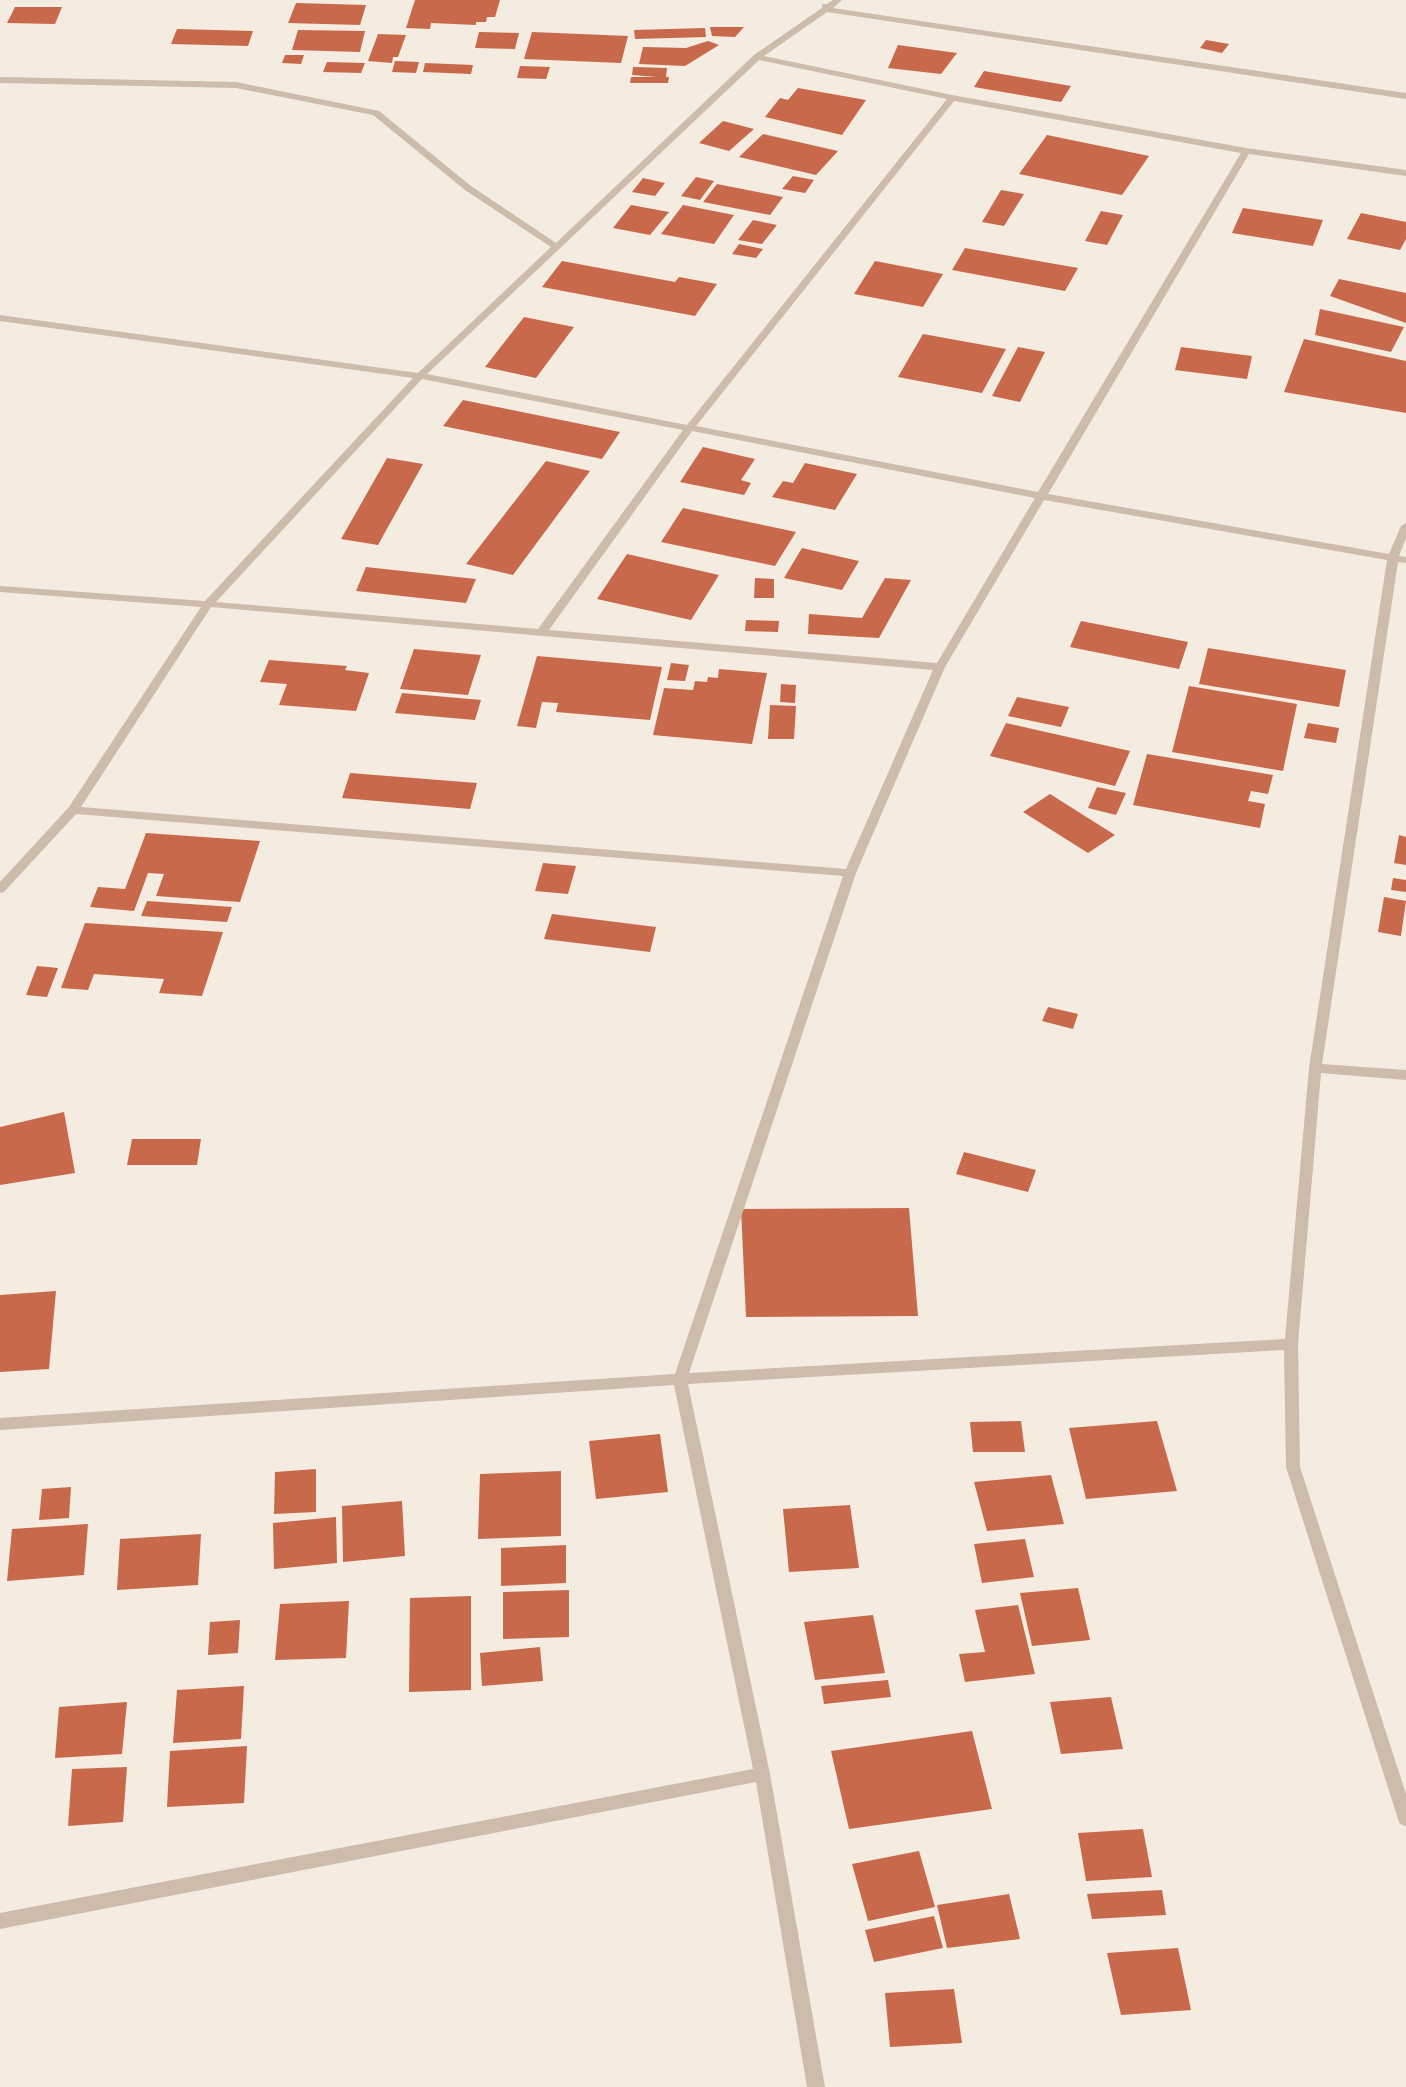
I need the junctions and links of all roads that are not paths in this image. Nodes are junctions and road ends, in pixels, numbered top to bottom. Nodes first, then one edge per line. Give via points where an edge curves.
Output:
1 (838, 0) edge
2 (825, 5) edge
3 (757, 57) junction
4 (0, 80) edge
5 (1406, 96) edge
6 (952, 98) junction
7 (1246, 151) junction
8 (1406, 173) edge
9 (556, 247) junction
10 (0, 318) edge
11 (420, 376) junction
12 (689, 428) junction
13 (1041, 496) junction
14 (1406, 526) edge
15 (1393, 557) junction
16 (1406, 560) edge
17 (0, 589) edge
18 (208, 604) junction
19 (541, 633) junction
20 (940, 667) junction
21 (73, 810) junction
22 (850, 873) junction
23 (0, 889) edge
24 (1316, 1068) junction
25 (1406, 1075) edge
26 (1291, 1344) junction
27 (680, 1379) junction
28 (0, 1424) edge
29 (762, 1774) junction
30 (1406, 1820) edge
31 (0, 1921) edge
32 (816, 2087) edge

1 - 2 street
2 - 3 street
2 - 5 street
3 - 6 street
3 - 9 street
4 - 9 street via 236,85 376,113 468,188
6 - 7 street
6 - 12 street
7 - 8 street
7 - 13 street
9 - 11 street
10 - 11 street
11 - 12 street
11 - 18 street
12 - 13 street
12 - 19 street
13 - 15 street
13 - 20 street
14 - 15 street
15 - 16 street
15 - 24 street
17 - 18 street
18 - 19 street
18 - 21 street
19 - 20 street
20 - 22 street
21 - 22 street
21 - 23 street
22 - 27 street
24 - 25 street
24 - 26 street
26 - 27 street
26 - 30 street via 1293,1467
27 - 28 street
27 - 29 street
29 - 31 street
29 - 32 street

